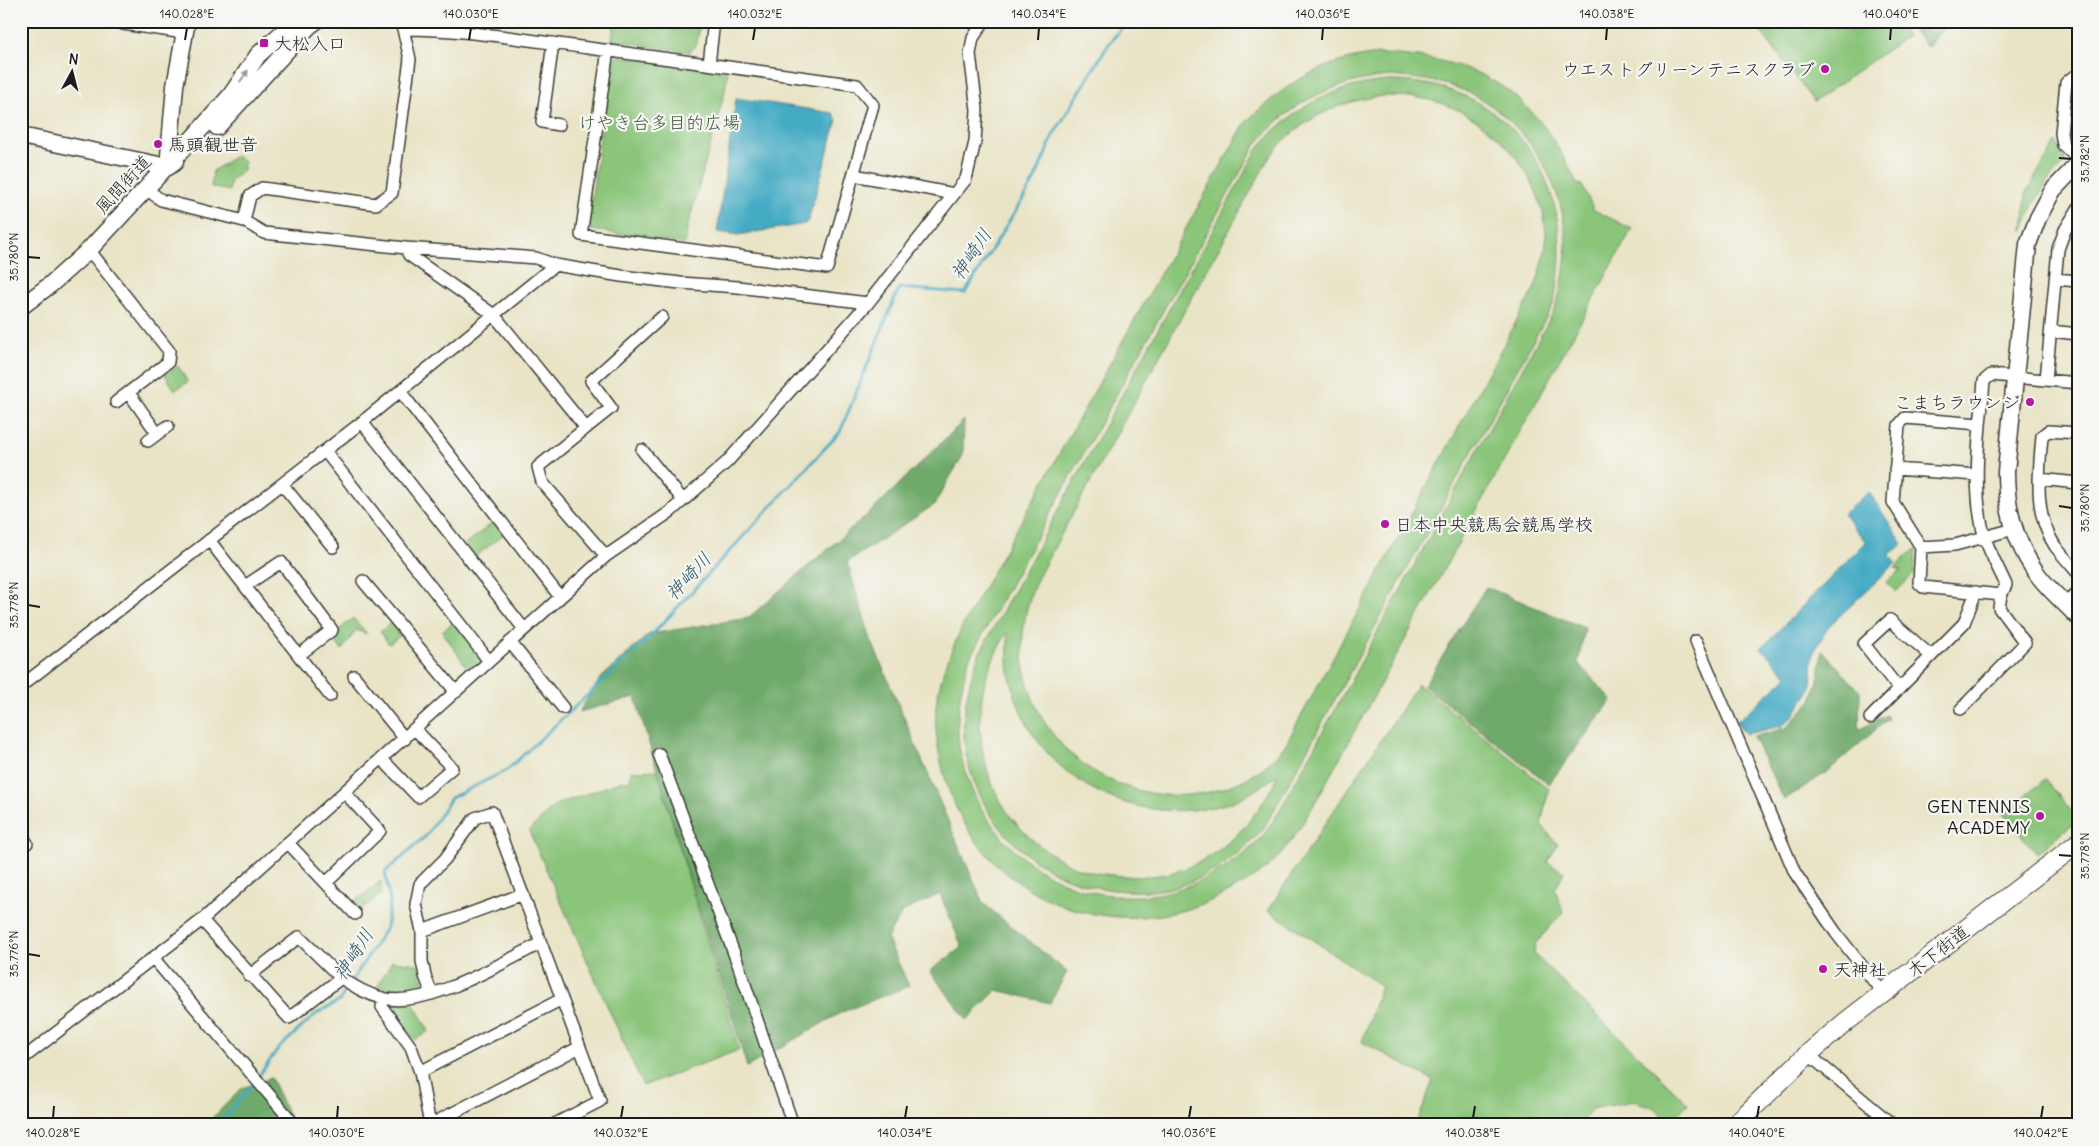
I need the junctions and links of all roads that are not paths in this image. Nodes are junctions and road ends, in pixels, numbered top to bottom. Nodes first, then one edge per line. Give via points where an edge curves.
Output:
1 (120, 21) edge
2 (295, 21) edge
3 (316, 21) edge
4 (714, 21) edge
5 (984, 21) edge
6 (401, 25) edge
7 (186, 27) edge
8 (553, 43) junction
9 (608, 50) junction
10 (709, 64) junction
11 (2078, 77) edge
12 (560, 125) dead end
13 (21, 136) edge
14 (2078, 159) edge
15 (2078, 164) edge
16 (168, 167) junction
17 (854, 175) junction
18 (145, 188) junction
19 (954, 194) junction
20 (2078, 210) edge
21 (244, 221) junction
22 (406, 248) junction
23 (89, 250) junction
24 (556, 265) junction
25 (2055, 279) junction
26 (2078, 281) edge
27 (868, 302) junction
28 (21, 307) edge
29 (494, 315) junction
30 (662, 317) dead end
31 (2051, 331) junction
32 (2078, 334) edge
33 (2015, 378) junction
34 (2046, 380) junction
35 (2078, 383) edge
36 (400, 391) junction
37 (129, 393) junction
38 (116, 402) dead end
39 (362, 422) junction
40 (1980, 424) junction
41 (168, 426) dead end
42 (586, 428) junction
43 (2078, 433) edge
44 (325, 450) junction
45 (642, 450) dead end
46 (1895, 469) junction
47 (1977, 475) junction
48 (2039, 479) junction
49 (2078, 483) edge
50 (282, 484) junction
51 (683, 500) junction
52 (2014, 529) junction
53 (1985, 536) junction
54 (209, 540) junction
55 (333, 547) dead end
56 (1921, 547) junction
57 (606, 556) junction
58 (2078, 573) edge
59 (363, 581) dead end
60 (245, 586) junction
61 (1976, 592) junction
62 (2078, 592) edge
63 (2001, 595) junction
64 (560, 596) junction
65 (2065, 604) junction
66 (2078, 617) edge
67 (524, 629) junction
68 (1696, 641) dead end
69 (510, 642) junction
70 (299, 655) junction
71 (1931, 656) junction
72 (490, 661) junction
73 (354, 676) dead end
74 (21, 686) edge
75 (1899, 689) junction
76 (456, 692) junction
77 (330, 696) dead end
78 (563, 708) dead end
79 (1961, 709) dead end
80 (1870, 718) dead end
81 (415, 729) junction
82 (405, 739) junction
83 (659, 754) dead end
84 (382, 760) junction
85 (345, 793) junction
86 (2078, 843) edge
87 (289, 844) junction
88 (326, 883) junction
89 (523, 894) junction
90 (355, 914) dead end
91 (202, 920) junction
92 (422, 931) junction
93 (541, 943) junction
94 (154, 959) junction
95 (249, 976) junction
96 (341, 978) junction
97 (1884, 993) junction
98 (432, 994) junction
99 (383, 998) junction
100 (562, 999) junction
101 (580, 1047) junction
102 (1808, 1054) junction
103 (21, 1060) edge
104 (420, 1072) junction
105 (295, 1125) edge
106 (430, 1125) edge
107 (554, 1125) edge
108 (793, 1125) edge
109 (1735, 1125) edge
110 (1893, 1125) edge

1 - 7 street via 123,24
16 -> 2 street via 230,95 258,55
3 - 16 street via 203,142
4 - 10 street
5 - 19 street via 973,38 970,54 977,110 975,142 966,179
6 - 8 street
6 - 21 street via 410,59 392,193 376,204 262,188 250,196
7 - 16 street, 風間街道 via 175,86
8 - 9 street
8 - 12 street via 542,122
9 - 10 street
9 - 17 street via 581,235 827,268
10 - 17 street via 857,85 873,105
11 - 14 street via 2066,83 2061,133 2063,145
13 - 16 street
15 - 33 street via 2053,190 2028,244
16 - 18 street, 風間街道
17 - 19 street
18 - 21 street via 161,200
18 - 23 street, 風間街道
19 - 27 street
20 - 25 street via 2058,249
21 - 22 street via 264,233
22 - 24 street via 536,258
22 - 29 street via 409,256
23 - 28 street, 風間街道
23 - 37 street via 169,351 168,362
24 - 27 street via 670,282
24 - 29 street
25 - 26 street
25 - 31 street
27 - 51 street via 727,462
29 - 36 street
29 - 42 street
30 - 42 street via 591,381 610,408
31 - 32 street
31 - 34 street
33 - 34 street
33 - 40 street via 1991,375 1984,381
33 - 52 street via 2006,472
34 - 35 street
36 - 39 street
36 - 64 street
37 - 38 street
37 - 41 street via 153,437
39 - 44 street
39 - 67 street
40 - 46 street via 1906,418 1899,425
40 - 47 street
42 - 57 street via 538,467 542,482
43 - 48 street via 2048,431 2042,436
44 - 50 street
44 - 72 street
45 - 51 street
46 - 47 street
46 - 56 street via 1893,502
47 - 53 street via 1978,506
48 - 49 street
48 - 58 street via 2043,522 2055,545
50 - 54 street
50 - 55 street
51 - 57 street
52 - 53 street
52 - 65 street via 2038,575
53 - 56 street via 1955,545
53 - 63 street via 2006,585
54 - 60 street
54 - 74 street
56 - 61 street via 1919,583 1923,588
57 - 64 street
59 - 76 street
60 - 70 street
60 - 70 street via 281,562 332,630
61 - 63 street
61 - 71 street via 1964,622
62 - 65 street
63 - 79 street via 1999,608 2025,643
64 - 67 street
65 - 66 street
67 - 69 street
68 - 97 street via 1795,874 1836,933
69 - 72 street
69 - 78 street
70 - 77 street
71 - 75 street
71 - 75 street via 1890,620 1864,644
72 - 76 street
73 - 82 street
75 - 80 street
76 - 81 street
81 - 82 street
81 - 84 street via 452,768 418,797
82 - 84 street
83 - 108 street via 738,964
84 - 85 street
85 - 87 street
85 - 88 street via 380,831
86 - 97 main road, 木下街道
87 - 88 street
87 - 91 street
88 - 90 street
89 - 92 street
89 - 92 street via 492,812 475,818 446,860 420,884 416,904
89 - 93 street
91 - 94 street
91 - 95 street
92 - 98 street via 422,961
93 - 98 street
93 - 100 street
94 - 103 street
94 - 105 street
95 - 96 street via 299,937
95 - 96 street via 289,1018
96 - 99 street via 360,990
97 - 102 main road, 木下街道
98 - 99 street via 411,999
99 - 104 street via 382,1008 411,1047
100 - 101 street
100 - 104 street
101 - 106 street
101 - 107 street via 600,1101
102 - 109 main road, 木下街道
102 - 110 street
104 - 106 street

